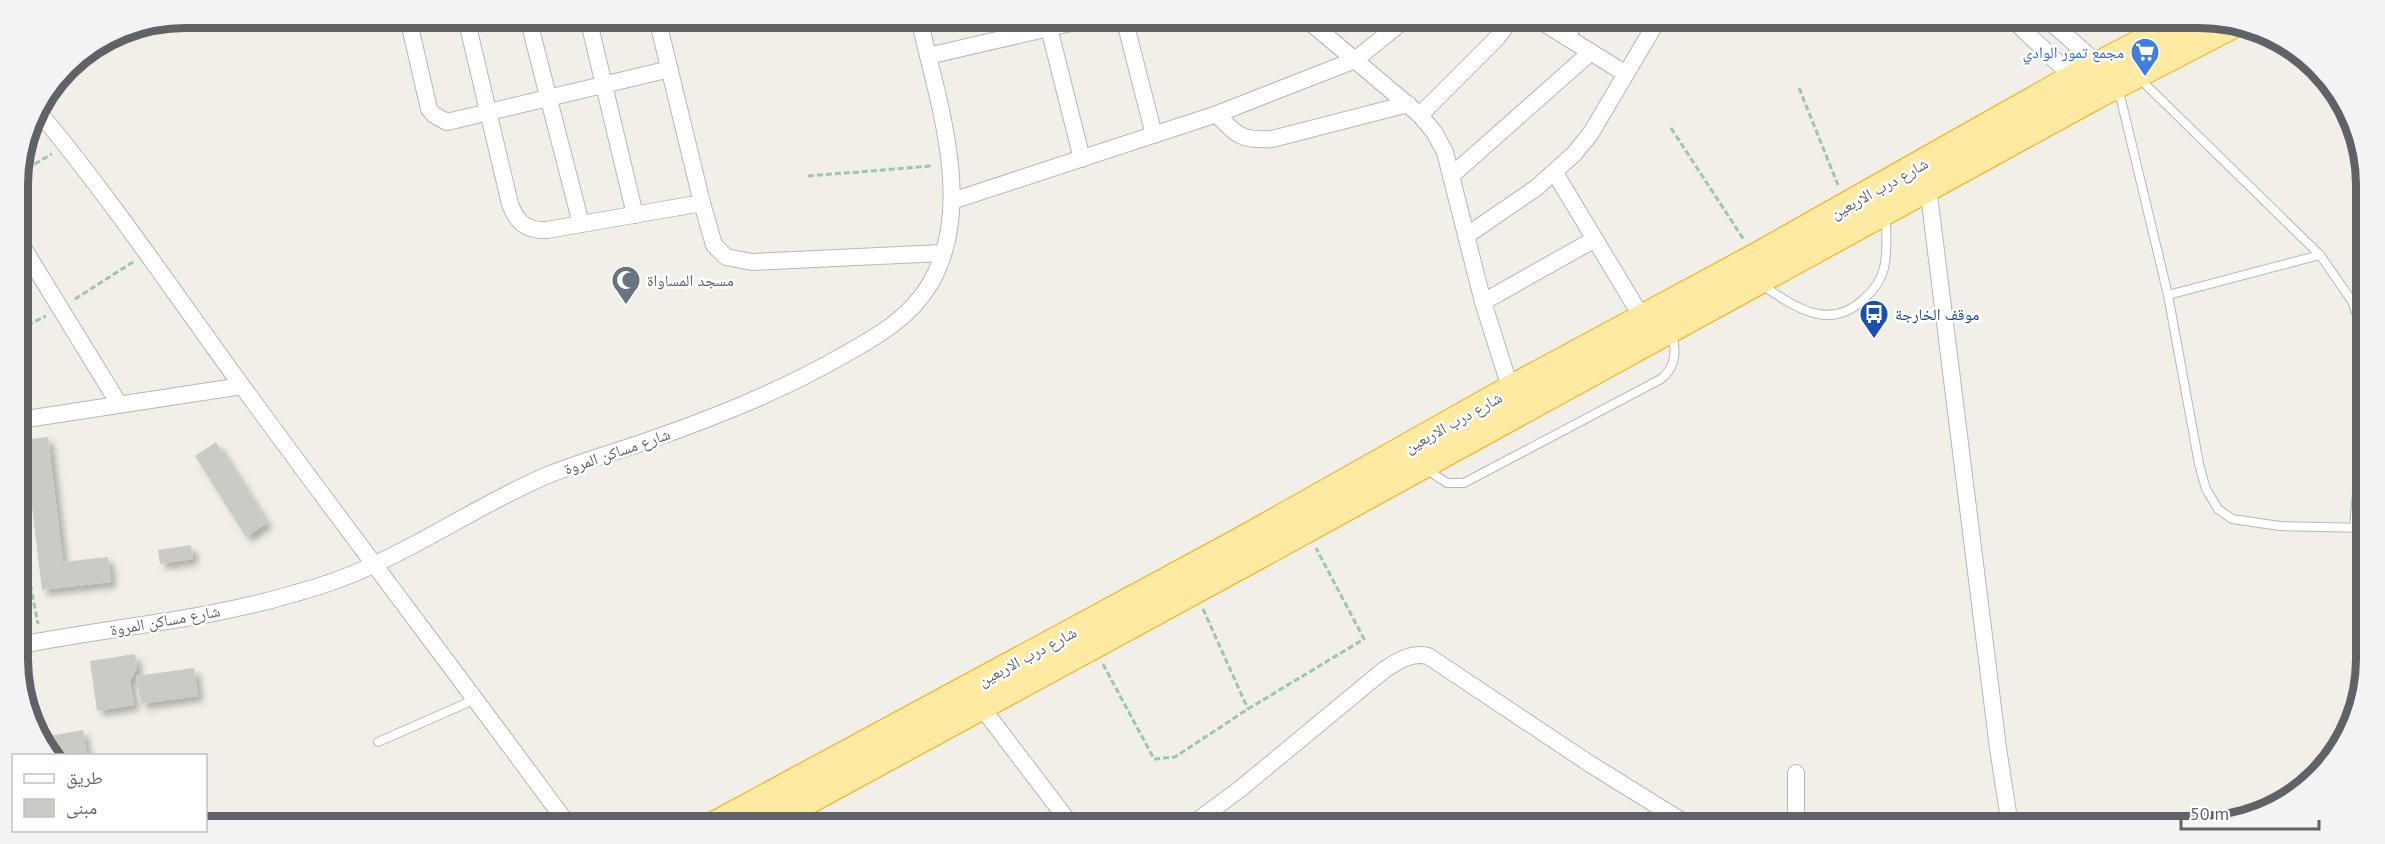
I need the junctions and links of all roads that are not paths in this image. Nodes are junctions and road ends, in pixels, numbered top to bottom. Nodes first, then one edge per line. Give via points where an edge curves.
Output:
1 (411, 29) edge
2 (469, 29) edge
3 (531, 29) edge
4 (591, 29) edge
5 (660, 29) edge
6 (922, 29) edge
7 (1045, 29) edge
8 (1049, 29) edge
9 (1127, 29) edge
10 (1320, 29) edge
11 (1394, 29) edge
12 (1504, 29) edge
13 (1553, 29) edge
14 (1571, 29) edge
15 (1653, 29) edge
16 (2022, 29) edge
17 (2060, 29) edge
18 (2176, 29) edge
19 (2219, 30) edge
20 (1567, 38) junction
21 (1591, 52) junction
22 (928, 56) junction
23 (1356, 60) junction
24 (670, 69) junction
25 (1626, 74) junction
26 (2117, 74) junction
27 (604, 85) junction
28 (2083, 88) junction
29 (548, 99) junction
30 (1414, 110) junction
31 (489, 113) junction
32 (1217, 114) junction
33 (44, 118) edge
34 (1154, 135) junction
35 (1082, 159) junction
36 (1555, 173) junction
37 (1451, 176) junction
38 (1928, 187) junction
39 (952, 201) junction
40 (702, 203) junction
41 (1886, 210) junction
42 (636, 215) junction
43 (581, 224) junction
44 (1466, 236) junction
45 (1595, 239) junction
46 (942, 254) junction
47 (2320, 255) junction
48 (29, 257) edge
49 (1756, 270) junction
50 (2168, 295) junction
51 (1483, 302) junction
52 (2356, 312) edge
53 (1642, 319) junction
54 (1671, 328) junction
55 (242, 386) junction
56 (1514, 401) junction
57 (119, 404) junction
58 (28, 419) edge
59 (1421, 465) junction
60 (2356, 504) edge
61 (2354, 528) joint
62 (1245, 551) junction
63 (375, 564) junction
64 (28, 644) edge
65 (476, 699) junction
66 (980, 705) junction
67 (378, 742) dead end
68 (1796, 773) dead end
69 (1204, 815) edge
70 (1673, 815) edge
71 (1796, 815) edge
72 (2008, 815) edge
73 (562, 816) edge
74 (734, 816) edge
75 (779, 816) edge
76 (1064, 816) edge

1 - 31 street via 427,101 434,115 455,121
2 - 31 street
3 - 29 street
4 - 27 street
5 - 24 street
6 - 22 street, شارع مساكن المروة
7 - 22 street
8 - 35 street
9 - 34 street
10 - 23 street
11 - 23 street
12 - 30 street
13 - 20 street
14 - 20 street
15 - 25 street
16 - 28 street
17 - 26 street
18 - 26 highway, شارع درب الاربعين
19 - 26 highway, شارع درب الاربعين
20 - 21 street
21 - 25 street
21 - 37 street
22 - 39 street, شارع مساكن المروة via 951,164
23 - 30 street
23 - 32 street
24 - 27 street
24 - 40 street
25 - 36 street via 1591,133
26 - 28 highway, شارع درب الاربعين
26 - 47 lane
26 - 50 lane
27 - 29 street
27 - 42 street
28 - 38 highway, شارع درب الاربعين
28 - 49 highway, شارع درب الاربعين via 1846,206
29 - 31 street
29 - 43 street
30 - 32 street via 1253,141 1232,132
30 - 37 street via 1434,132
31 - 43 street via 514,216 523,226 534,230
32 - 34 street
33 - 55 street via 147,252
34 - 35 street
35 - 39 street
36 - 44 street
36 - 45 street
37 - 44 street
38 - 41 highway, شارع درب الاربعين
38 - 72 street
39 - 46 street, شارع مساكن المروة
40 - 42 street
40 - 46 street via 714,245 735,260
41 - 49 highway, شارع درب الاربعين
41 - 49 lane via 1887,251 1880,282 1845,312 1807,312 1791,304
42 - 43 street
44 - 51 street
45 - 51 street
45 - 53 street
46 - 63 street, شارع مساكن المروة via 930,283 909,312 815,371 725,412 548,475
47 - 50 lane
47 - 52 lane
48 - 57 street
49 - 53 highway, شارع درب الاربعين
49 - 54 highway, شارع درب الاربعين
50 - 61 lane via 2199,464 2206,489 2218,508 2232,519 2257,524
51 - 56 street
53 - 56 highway, شارع درب الاربعين
54 - 56 highway, شارع درب الاربعين
54 - 59 lane via 1673,364 1660,379 1464,483 1447,483
55 - 57 street
55 - 63 street
56 - 59 highway, شارع درب الاربعين
56 - 62 highway, شارع درب الاربعين
57 - 58 street
59 - 62 highway, شارع درب الاربعين via 1305,528
60 - 61 lane
62 - 66 highway, شارع درب الاربعين via 1194,589
62 - 74 highway, شارع درب الاربعين
63 - 64 street, شارع مساكن المروة via 338,580 238,608
63 - 65 street
65 - 67 lane
65 - 73 street
66 - 75 highway, شارع درب الاربعين
66 - 76 street
68 - 71 street
69 - 70 street via 1384,670 1420,654

